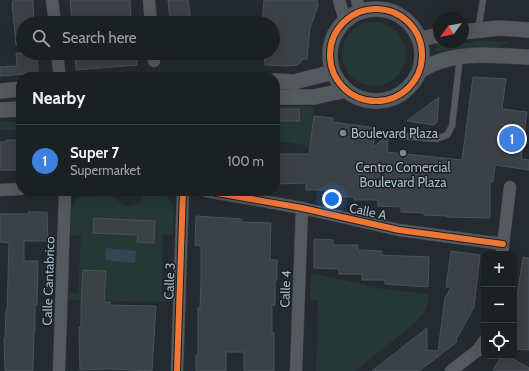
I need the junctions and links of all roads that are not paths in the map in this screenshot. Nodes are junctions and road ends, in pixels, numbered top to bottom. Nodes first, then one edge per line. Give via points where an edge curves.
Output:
1 (52, 0) edge
2 (149, 0) edge
3 (339, 0) edge
4 (483, 0) edge
5 (358, 6) edge
6 (53, 16) edge
7 (150, 16) edge
8 (345, 21) junction
9 (478, 30) junction
10 (529, 30) edge
11 (469, 31) edge
12 (433, 36) edge
13 (420, 39) junction
14 (529, 48) edge
15 (508, 56) junction
16 (460, 57) junction
17 (529, 57) edge
18 (58, 60) edge
19 (59, 70) dead end
20 (421, 70) junction
21 (333, 72) junction
22 (280, 81) edge
23 (16, 89) edge
24 (346, 90) junction
25 (0, 91) edge
26 (280, 97) edge
27 (16, 109) edge
28 (0, 110) edge
29 (390, 135) dead end
30 (510, 187) dead end
31 (16, 189) edge
32 (0, 190) edge
33 (65, 196) edge
34 (183, 196) edge
35 (234, 196) edge
36 (302, 208) junction
37 (502, 249) edge
38 (481, 346) edge
39 (59, 371) edge
40 (177, 371) edge
41 (296, 371) edge
42 (451, 371) edge

1 - 6 street
2 - 7 street
3 - 8 street
4 - 9 lane
5 - 8 street
5 - 13 street via 387,10 401,16 412,26
8 - 21 street via 336,32 331,46 330,60
9 - 10 street
9 - 11 street
12 - 13 street
13 - 20 street via 423,54
14 - 15 street
15 - 16 street
15 - 17 street
16 - 20 street via 444,60
16 - 29 lane via 452,126 447,135 437,139
18 - 19 street
20 - 24 street via 414,83 403,93 388,100 375,102 360,99
21 - 22 street via 294,82
21 - 24 street
23 - 25 street
24 - 26 street via 314,97
27 - 28 street
30 - 37 street
31 - 32 street
33 - 39 street, Calle Cantabrico
34 - 40 street, Calle 3
35 - 36 street, Calle A
36 - 37 street, Calle A via 399,230
36 - 41 street, Calle 4
38 - 42 street

